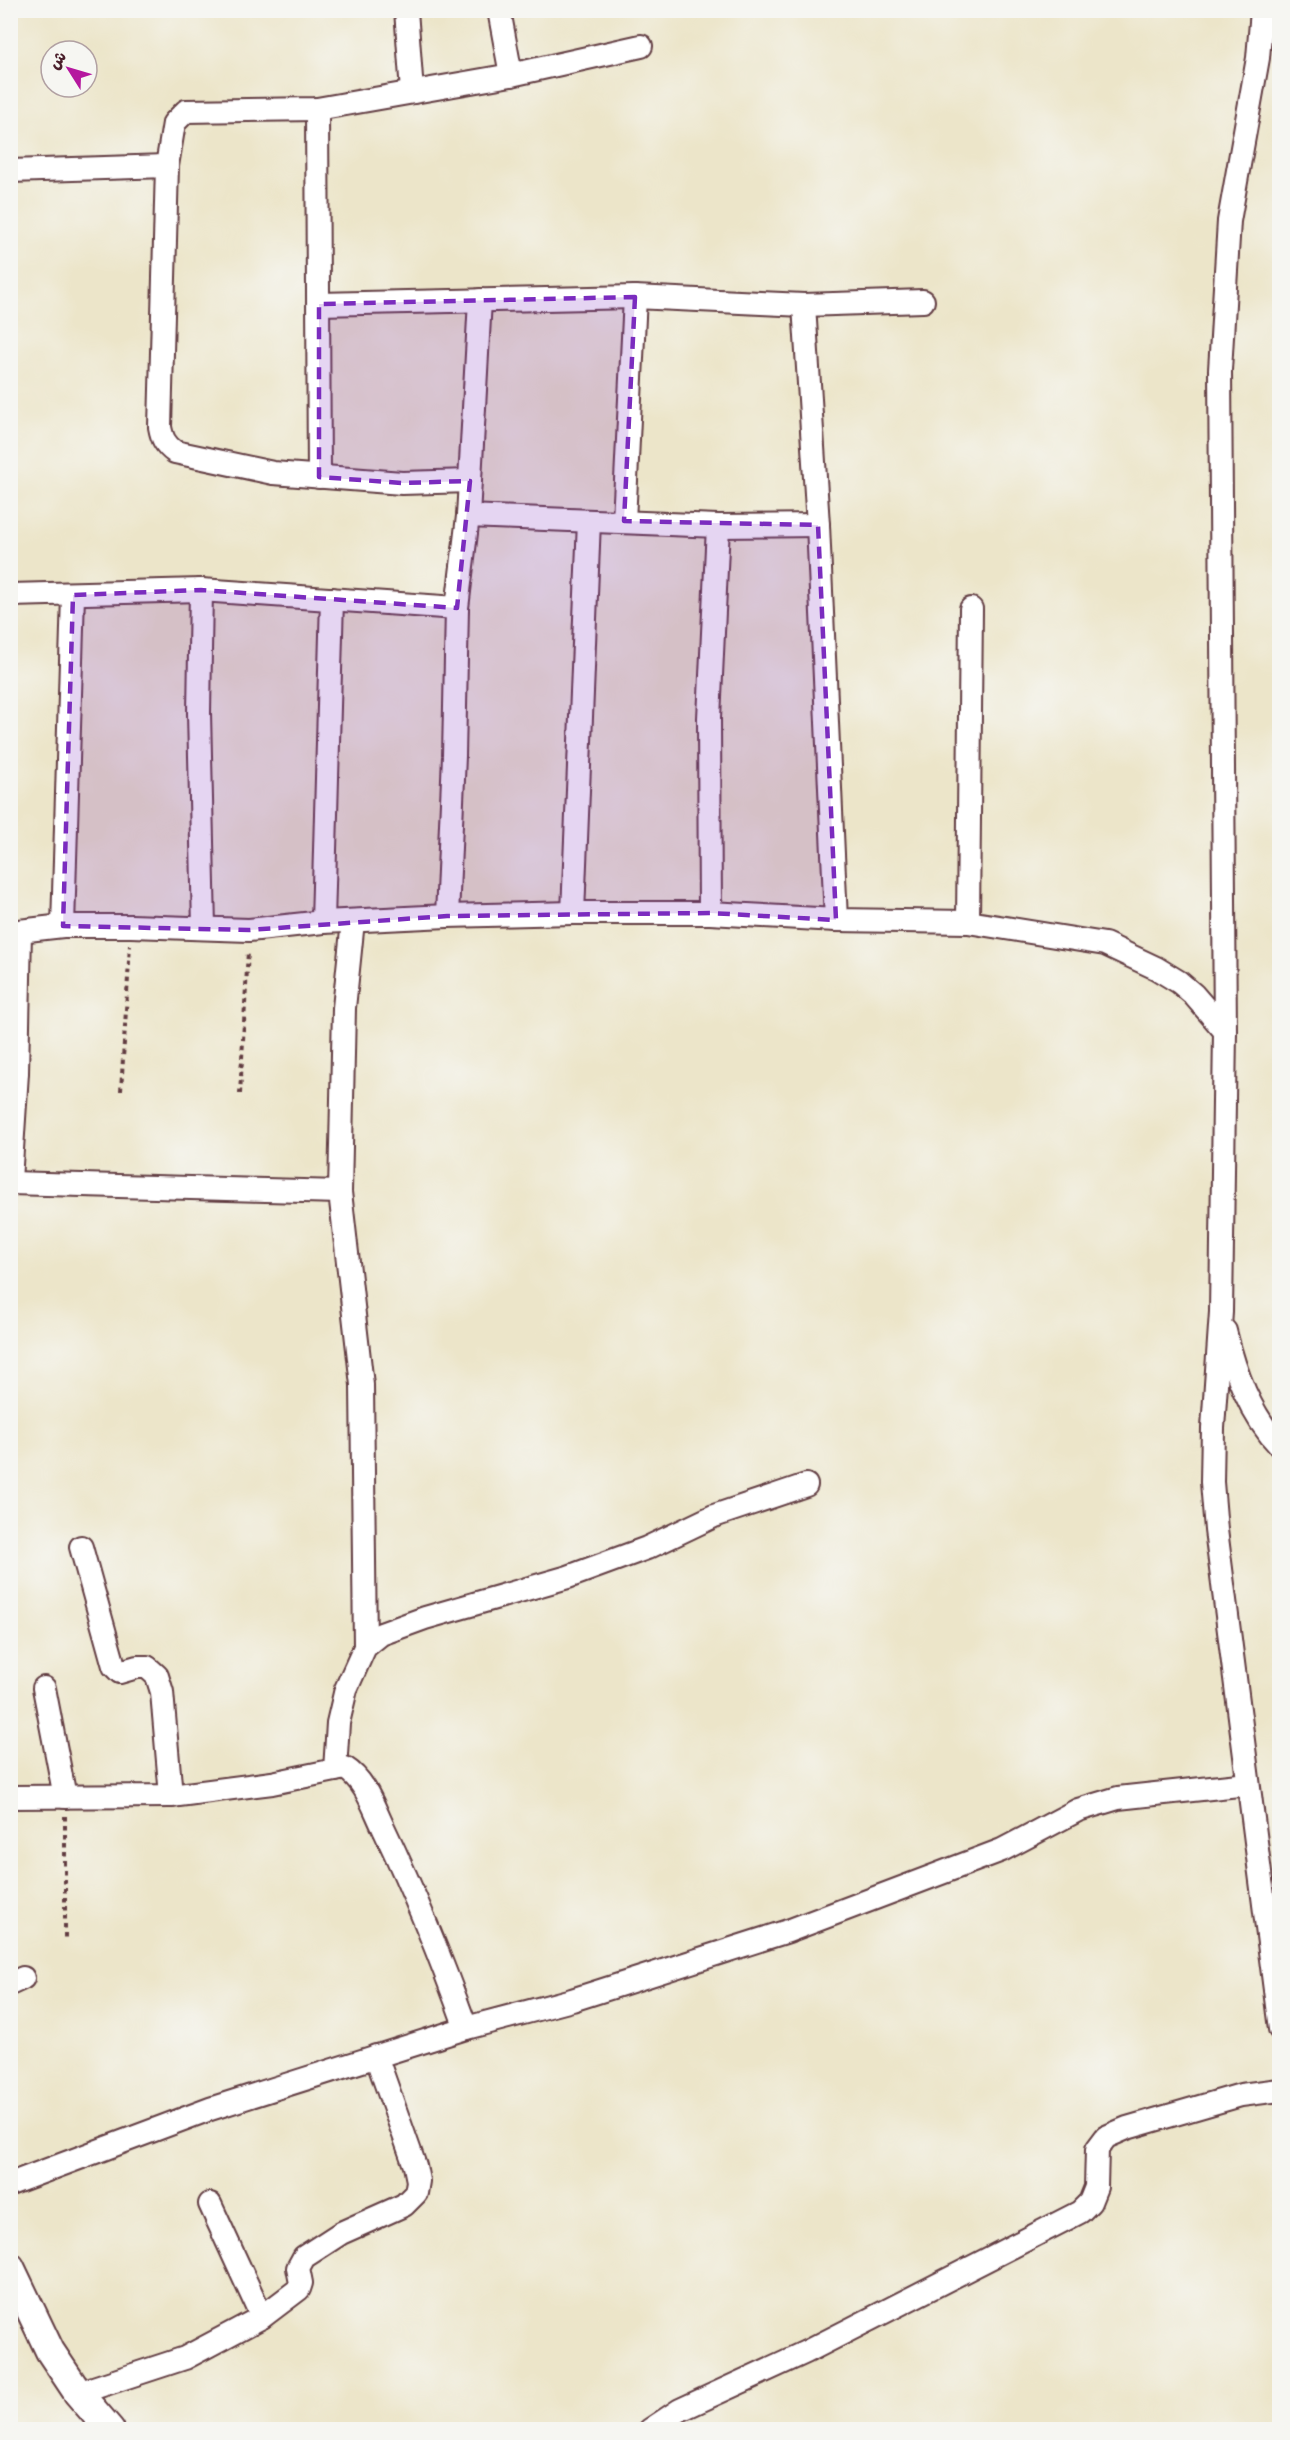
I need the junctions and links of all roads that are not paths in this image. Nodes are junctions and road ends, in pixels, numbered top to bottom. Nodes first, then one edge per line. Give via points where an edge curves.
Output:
1 (406, 10) edge
2 (499, 10) edge
3 (1262, 10) edge
4 (641, 46) dead end
5 (511, 75) junction
6 (412, 92) junction
7 (317, 109) junction
8 (167, 166) junction
9 (10, 171) edge
10 (635, 297) junction
11 (480, 300) junction
12 (923, 301) dead end
13 (319, 304) junction
14 (804, 305) junction
15 (318, 477) junction
16 (470, 481) junction
17 (468, 516) junction
18 (589, 521) junction
19 (624, 521) junction
20 (818, 525) junction
21 (718, 526) junction
22 (201, 590) junction
23 (10, 595) edge
24 (73, 595) junction
25 (332, 599) junction
26 (457, 608) junction
27 (971, 609) dead end
28 (573, 913) junction
29 (710, 914) junction
30 (447, 916) junction
31 (836, 920) junction
32 (352, 921) junction
33 (323, 922) junction
34 (968, 922) junction
35 (63, 926) junction
36 (204, 927) junction
37 (15, 932) edge
38 (1225, 1031) junction
39 (10, 1182) edge
40 (340, 1191) junction
41 (1221, 1312) junction
42 (1280, 1446) edge
43 (806, 1485) dead end
44 (81, 1547) dead end
45 (365, 1647) junction
46 (44, 1688) dead end
47 (335, 1770) junction
48 (1248, 1784) junction
49 (171, 1796) junction
50 (10, 1797) edge
51 (65, 1797) junction
52 (466, 2028) junction
53 (1280, 2029) edge
54 (376, 2056) junction
55 (1280, 2090) edge
56 (10, 2184) edge
57 (210, 2204) dead end
58 (10, 2267) edge
59 (262, 2316) junction
60 (78, 2393) junction
61 (110, 2430) edge
62 (650, 2430) edge

1 - 6 street
2 - 5 street
3 - 38 street via 1258,58 1229,221 1220,370
4 - 5 street
5 - 6 street
6 - 7 street
7 - 8 street via 186,111 174,123
7 - 13 street
8 - 9 street
8 - 15 street via 160,427 163,439 175,452 273,473
10 - 11 street
10 - 14 street
10 - 19 street
11 - 13 street
11 - 16 street
12 - 14 street
13 - 15 street
14 - 20 street
15 - 16 street via 402,483
16 - 17 street
17 - 18 street
17 - 26 street
18 - 19 street
18 - 28 street
19 - 21 street
20 - 21 street
20 - 31 street
21 - 29 street via 709,718
22 - 24 street
22 - 25 street
22 - 36 street via 199,713
23 - 24 street
24 - 35 street
25 - 26 street
25 - 33 street
26 - 30 street
27 - 34 street
28 - 29 street
28 - 30 street
29 - 31 street
30 - 32 street
31 - 34 street
32 - 33 street
32 - 40 street via 344,1008
33 - 36 street via 249,930
34 - 38 street via 1105,944 1179,982
35 - 36 street
35 - 37 street
37 - 39 street via 17,1073
38 - 41 street
39 - 40 street
40 - 45 street via 362,1385
41 - 42 street via 1248,1400 1258,1420
41 - 48 street via 1212,1482
43 - 45 street via 714,1516 647,1548 568,1577 381,1634
44 - 49 street via 114,1666 120,1672 147,1667 157,1676 162,1692
45 - 47 street via 340,1712
46 - 51 street
47 - 49 street
47 - 52 street via 345,1768 362,1785 401,1866
48 - 52 street via 1118,1798 1078,1810 1002,1850 788,1930 572,2001
48 - 53 street
49 - 51 street
50 - 51 street
52 - 54 street
54 - 56 street via 210,2109
54 - 59 street via 415,2166 416,2193 404,2205 341,2233 304,2257 298,2268 299,2289
55 - 62 street via 1241,2095 1106,2137 1098,2149 1096,2187 1090,2202 1080,2211 806,2352 680,2410
57 - 59 street
58 - 60 street via 50,2351
59 - 60 street via 185,2358
60 - 61 street

